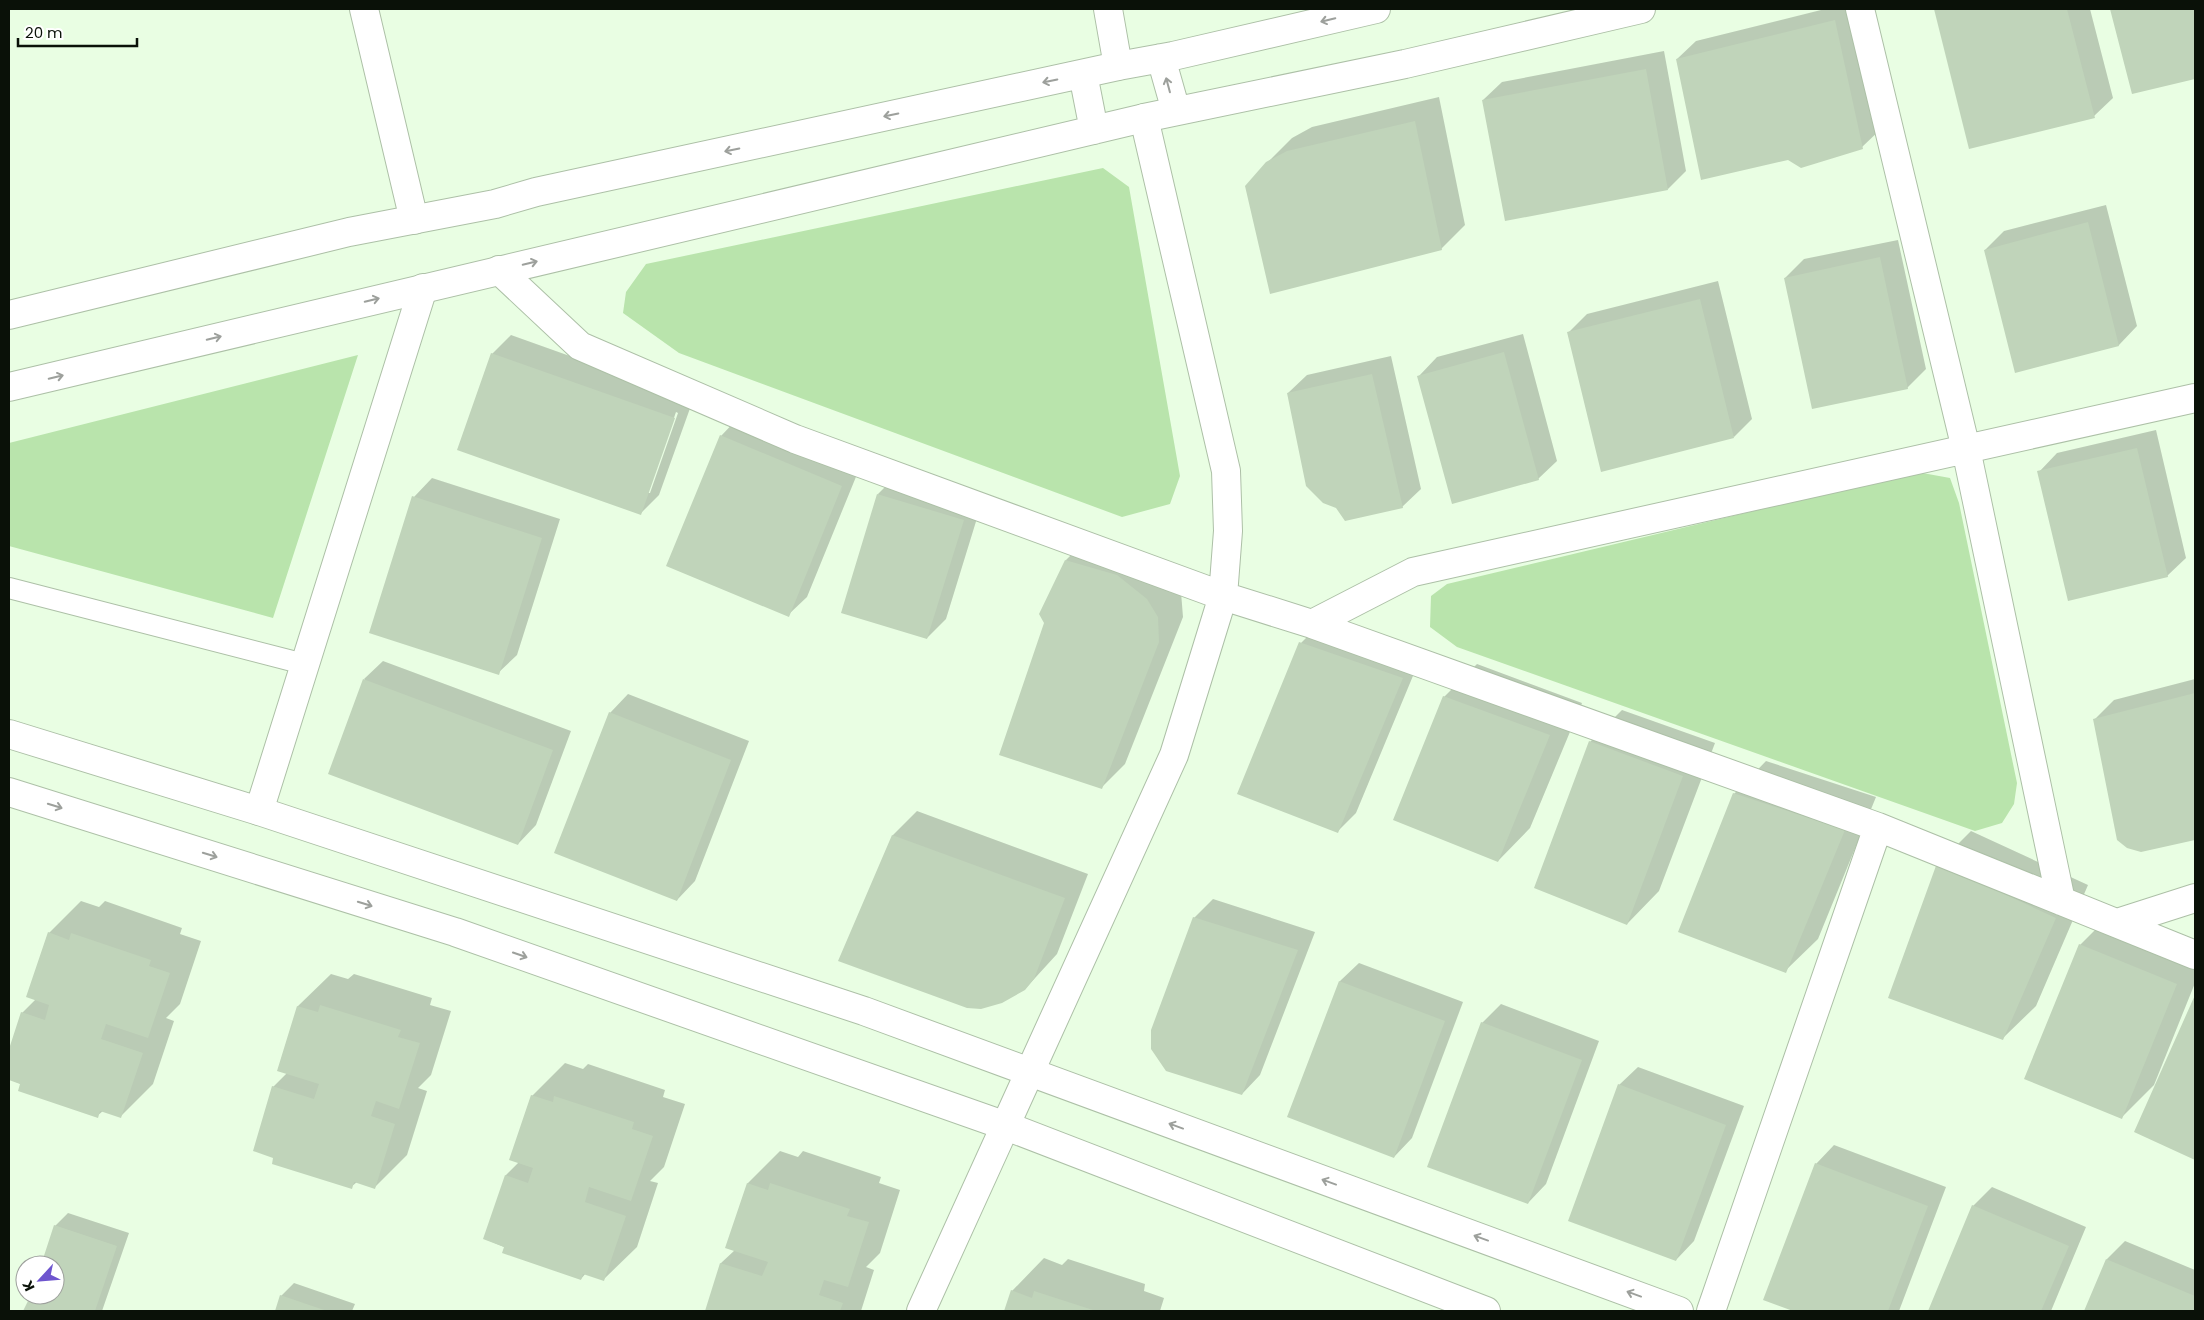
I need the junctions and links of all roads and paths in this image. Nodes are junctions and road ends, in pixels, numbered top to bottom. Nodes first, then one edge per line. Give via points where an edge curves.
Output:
1 (364, 9) edge
2 (1108, 9) edge
3 (1376, 9) edge
4 (1641, 9) edge
5 (1860, 9) edge
6 (1161, 58) junction
7 (1118, 66) junction
8 (1083, 74) junction
9 (1176, 111) junction
10 (1144, 118) junction
11 (1094, 130) junction
12 (414, 220) junction
13 (499, 270) junction
14 (422, 288) junction
15 (9, 315) edge
16 (9, 388) edge
17 (2195, 398) edge
18 (1966, 449) junction
19 (9, 588) edge
20 (1223, 596) junction
21 (1312, 624) junction
22 (304, 664) junction
23 (9, 734) edge
24 (9, 792) edge
25 (258, 811) junction
26 (1878, 827) junction
27 (2195, 898) edge
28 (2062, 901) junction
29 (2117, 923) junction
30 (2195, 955) edge
31 (1031, 1072) junction
32 (1006, 1126) junction
33 (921, 1311) edge
34 (1486, 1311) edge
35 (1679, 1311) edge
36 (1710, 1311) edge

1 - 12 street
2 - 7 street
3 -> 6 street
4 - 9 street via 1405,64
5 - 18 street
6 - 7 street
9 -> 6 street
7 - 8 street
8 - 11 street
8 -> 12 street
9 - 10 street
10 - 11 street
10 - 20 street via 1226,471 1228,531
13 -> 11 street
12 - 15 street via 349,232
13 - 14 street
13 - 20 street via 580,346 794,440
16 -> 14 street
14 - 22 street
17 - 18 street
18 - 21 street via 1413,572
18 - 28 street
19 - 22 lane
20 - 21 street
20 - 31 street via 1174,755
21 - 26 street
22 - 25 street
23 - 25 street
24 -> 32 street via 455,932
25 - 31 street via 864,1012
26 - 28 street
26 - 36 street
27 - 29 street
28 - 29 street
29 - 30 street
31 - 32 street
35 -> 31 street
32 - 33 street
32 - 34 street

